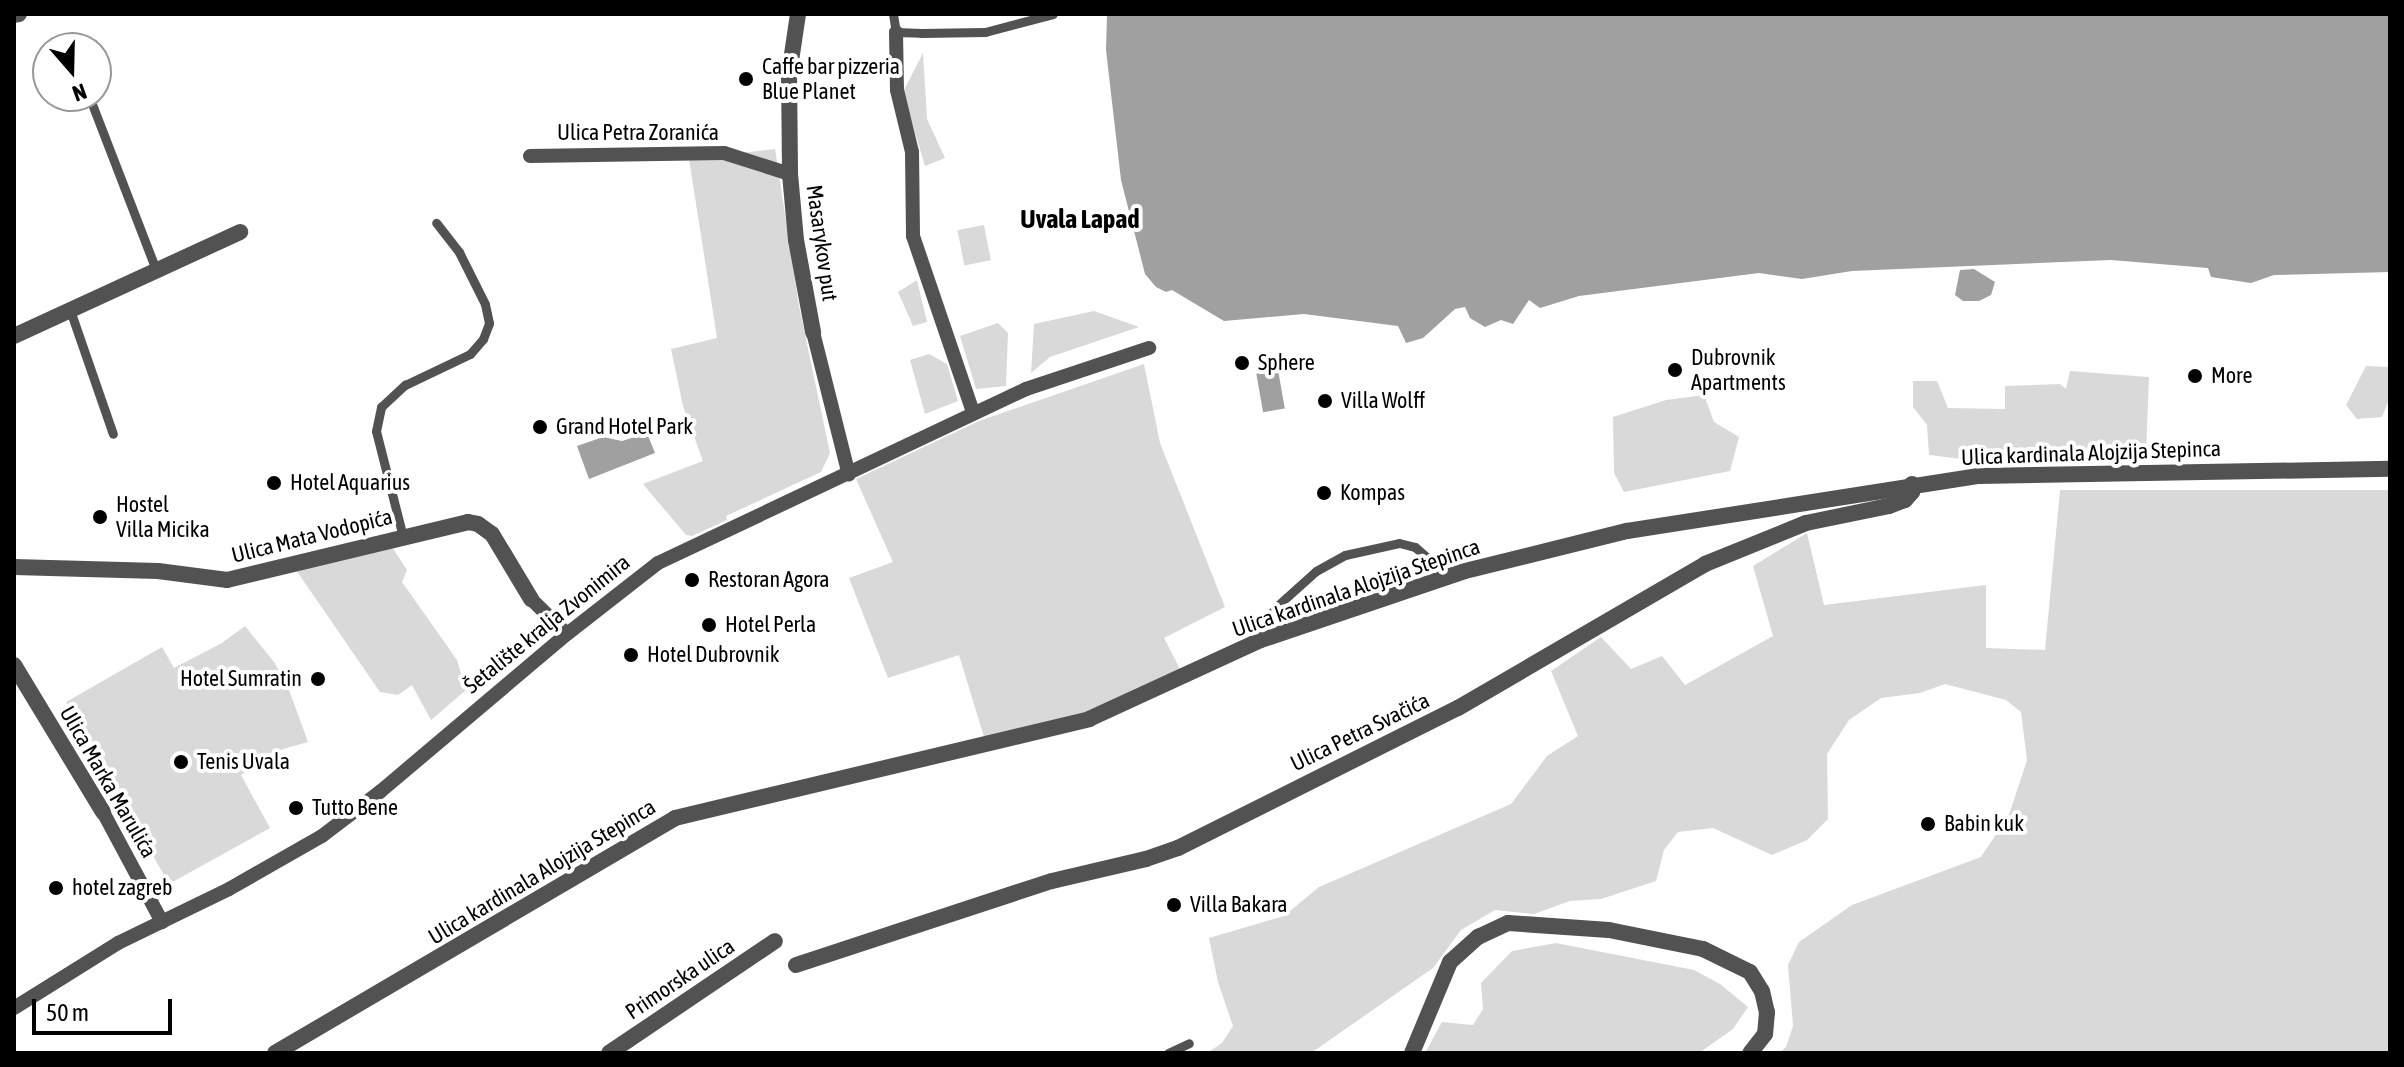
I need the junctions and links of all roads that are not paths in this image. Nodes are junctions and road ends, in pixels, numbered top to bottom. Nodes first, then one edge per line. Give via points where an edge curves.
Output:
1 (798, 14) edge
2 (893, 14) edge
3 (1053, 14) edge
4 (896, 32) junction
5 (95, 112) edge
6 (530, 156) dead end
7 (790, 174) junction
8 (436, 223) dead end
9 (240, 232) dead end
10 (156, 270) junction
11 (70, 310) junction
12 (813, 332) joint
13 (14, 336) edge
14 (1149, 348) dead end
15 (973, 412) junction
16 (113, 434) dead end
17 (2390, 469) edge
18 (849, 475) junction
19 (1912, 484) junction
20 (403, 537) junction
21 (14, 567) edge
22 (1448, 576) junction
23 (531, 599) joint
24 (567, 634) junction
25 (1261, 640) junction
26 (14, 665) edge
27 (103, 812) joint
28 (162, 922) junction
29 (775, 941) dead end
30 (796, 965) dead end
31 (14, 1008) edge
32 (1189, 1043) dead end
33 (275, 1053) edge
34 (609, 1053) edge
35 (1168, 1053) edge
36 (1412, 1053) edge
37 (1750, 1053) edge

1 - 7 street, Masarykov put via 789,74
2 - 4 lane
3 - 4 lane via 985,32
4 - 15 street via 897,90 912,152 913,236
5 - 10 lane
6 - 7 street, Ulica Petra Zoranića via 724,153
7 - 12 street, Masarykov put
8 - 20 lane via 459,252 489,323 470,354 405,385 381,407 376,431
9 - 10 street
10 - 11 street
11 - 13 street
11 - 16 lane
12 - 18 street, Masarykov put
14 - 15 street, Šetalište kralja Zvonimira
15 - 18 street, Šetalište kralja Zvonimira
17 - 19 street, Ulica kardinala Alojzija Stepinca via 2043,472
18 - 24 street, Šetalište kralja Zvonimira via 658,563
19 - 22 street, Ulica kardinala Alojzija Stepinca via 1627,531
19 - 30 street, Ulica Petra Svačića via 1905,500 1806,523 1705,564 1458,708 1178,848 1052,881
20 - 21 street, Ulica Mata Vodopića via 227,580 158,571
20 - 23 street, Ulica Mata Vodopića via 468,522 486,527
22 - 25 street, Ulica kardinala Alojzija Stepinca
22 - 25 lane via 1415,547 1399,543 1345,555 1316,571 1277,606 1265,621
23 - 24 street
24 - 28 street, Šetalište kralja Zvonimira via 322,836
25 - 33 street, Ulica kardinala Alojzija Stepinca via 1089,719 675,818
26 - 27 street, Ulica Marka Marulića
27 - 28 street, Ulica Marka Marulića
28 - 31 street, Šetalište kralja Zvonimira
29 - 34 street, Primorska ulica
32 - 35 lane
36 - 37 street via 1450,962 1478,937 1508,923 1609,930 1703,949 1750,972 1767,1012 1765,1034

